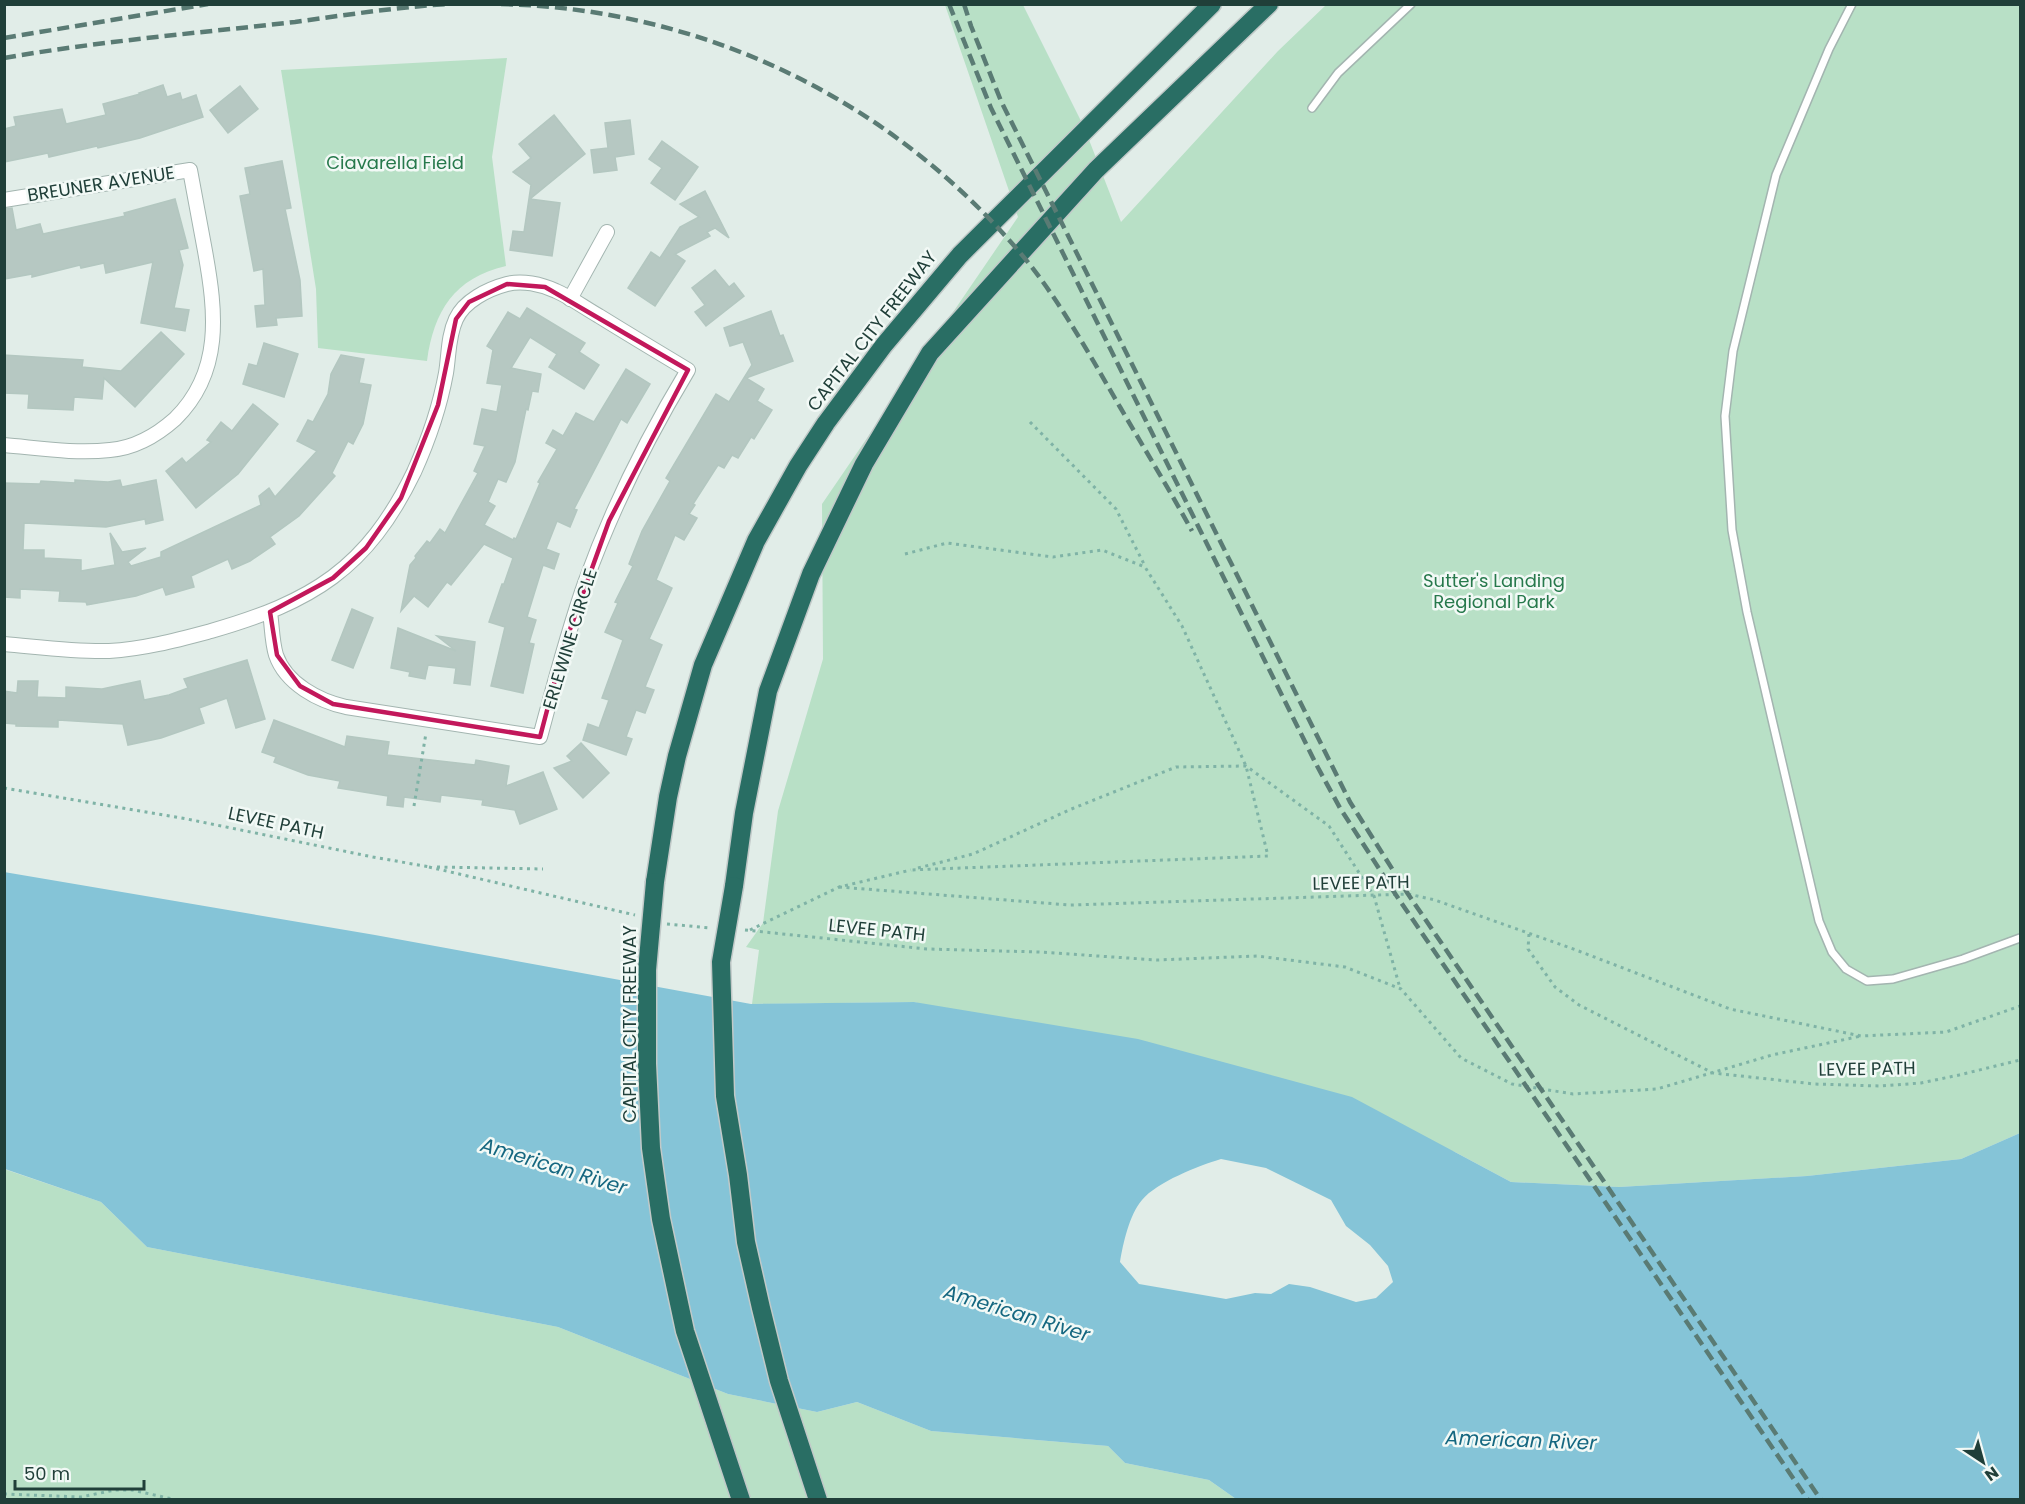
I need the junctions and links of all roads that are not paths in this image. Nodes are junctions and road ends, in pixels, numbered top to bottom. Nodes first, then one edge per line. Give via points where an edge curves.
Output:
1 (1212, 4) edge
2 (1269, 4) edge
3 (1411, 4) edge
4 (1852, 4) edge
5 (1312, 108) dead end
6 (4, 200) edge
7 (607, 232) dead end
8 (570, 299) junction
9 (4, 445) edge
10 (270, 612) junction
11 (4, 644) edge
12 (2020, 938) edge
13 (741, 1500) edge
14 (818, 1500) edge

1 - 13 highway, CAPITAL CITY FREEWAY, bridge via 960,255 884,345 798,466 756,541 703,664 677,756 655,882 647,970 647,1064 651,1148 661,1219 685,1331
2 - 14 highway, bridge via 1096,170 930,352 864,464 816,564 768,691 721,962 725,1096 758,1297 779,1381
3 - 5 lane via 1338,73
4 - 12 lane via 1776,175 1733,351 1725,416 1732,530 1747,612 1819,921 1832,952 1846,969 1867,981 1893,979
6 - 9 street, BREUNER AVENUE via 190,170 214,322 208,365 198,390 184,410 156,434 134,445 110,450
7 - 8 street
8 - 10 street, ERLEWINE CIRCLE via 526,283 507,284 469,302 456,319 438,405 415,470 395,507 366,548 333,578
8 - 10 street, ERLEWINE CIRCLE via 688,370 636,461 609,521 564,646 540,737 321,700 291,677 277,655
10 - 11 street via 139,648 107,651

